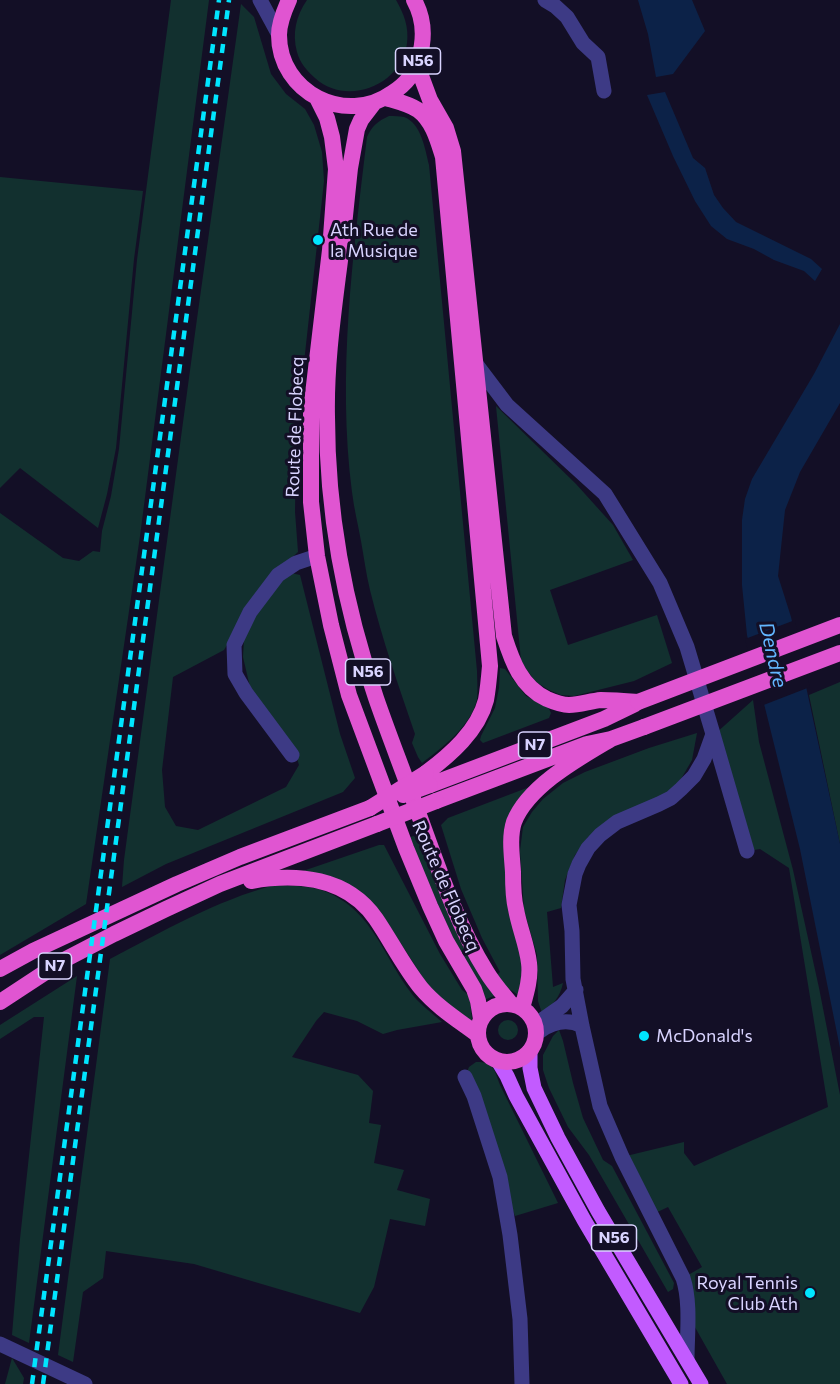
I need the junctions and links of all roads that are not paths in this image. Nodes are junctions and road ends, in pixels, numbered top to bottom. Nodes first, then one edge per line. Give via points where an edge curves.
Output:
1 (260, 0) edge
2 (289, 0) edge
3 (545, 0) edge
4 (418, 2) edge
5 (279, 35) junction
6 (417, 65) junction
7 (604, 91) dead end
8 (317, 98) junction
9 (380, 100) junction
10 (476, 364) junction
11 (317, 556) junction
12 (840, 625) edge
13 (840, 653) edge
14 (638, 702) junction
15 (713, 734) junction
16 (610, 739) junction
17 (292, 755) dead end
18 (431, 786) junction
19 (747, 851) dead end
20 (220, 884) junction
21 (0, 969) edge
22 (576, 990) junction
23 (0, 1002) edge
24 (516, 1006) junction
25 (582, 1026) junction
26 (480, 1027) junction
27 (535, 1029) junction
28 (530, 1050) junction
29 (498, 1060) junction
30 (465, 1077) dead end
31 (0, 1344) edge
32 (687, 1360) junction
33 (85, 1384) edge
34 (522, 1384) edge
35 (681, 1384) edge
36 (701, 1384) edge

1 - 5 street
2 - 5 highway, N56
3 - 7 street via 567,17 583,43 598,57
4 - 6 highway, N56 via 424,35
5 - 8 highway, N56 via 290,72 304,90
6 - 9 highway, N56 via 399,88
6 - 10 highway via 453,151
8 - 9 highway, N56 via 345,106
8 - 11 highway, Route de Flobecq / N56 via 327,118 336,168 311,411 311,502
9 - 18 highway via 419,111 430,124 443,157 490,666 485,702 477,720
9 - 24 highway, Route de Flobecq / N56 via 361,120 354,140 329,355 327,416 335,526 359,644 438,865 486,971
10 - 14 highway via 504,636 511,660 531,688 554,702
10 - 15 street via 507,405 605,494 660,583 687,647
11 - 17 street via 278,575 250,612 234,645 235,674
11 - 26 highway, Route de Flobecq / N56 via 350,695 430,906 474,989
12 - 14 highway, N7, bridge
13 - 16 highway, N7, bridge
14 - 18 highway, N7
15 - 19 street
15 - 22 street via 704,759 681,789 671,798 616,822 588,848 579,864 569,905
16 - 18 highway, N7
16 - 24 highway via 556,773 527,802 514,824 514,904 530,964 529,980
18 - 20 highway, N7, bridge via 376,824
18 - 21 highway, bridge via 240,857
20 - 23 highway, N7 via 74,955
20 - 26 highway via 303,877 341,888 374,916 432,1000
22 - 25 street
22 - 27 street
24 - 26 highway via 494,1007
24 - 27 highway, N56 via 528,1013
25 - 27 street via 557,1022
25 - 32 street via 600,1106 683,1278 688,1301
26 - 29 highway, N56 via 481,1046
27 - 28 highway, N56
28 - 29 highway via 515,1060
28 - 32 main road, N56 via 534,1088 558,1138
29 - 35 main road, N56 via 584,1220
30 - 34 street via 500,1177 520,1319
31 - 33 street
32 - 36 main road, N56

